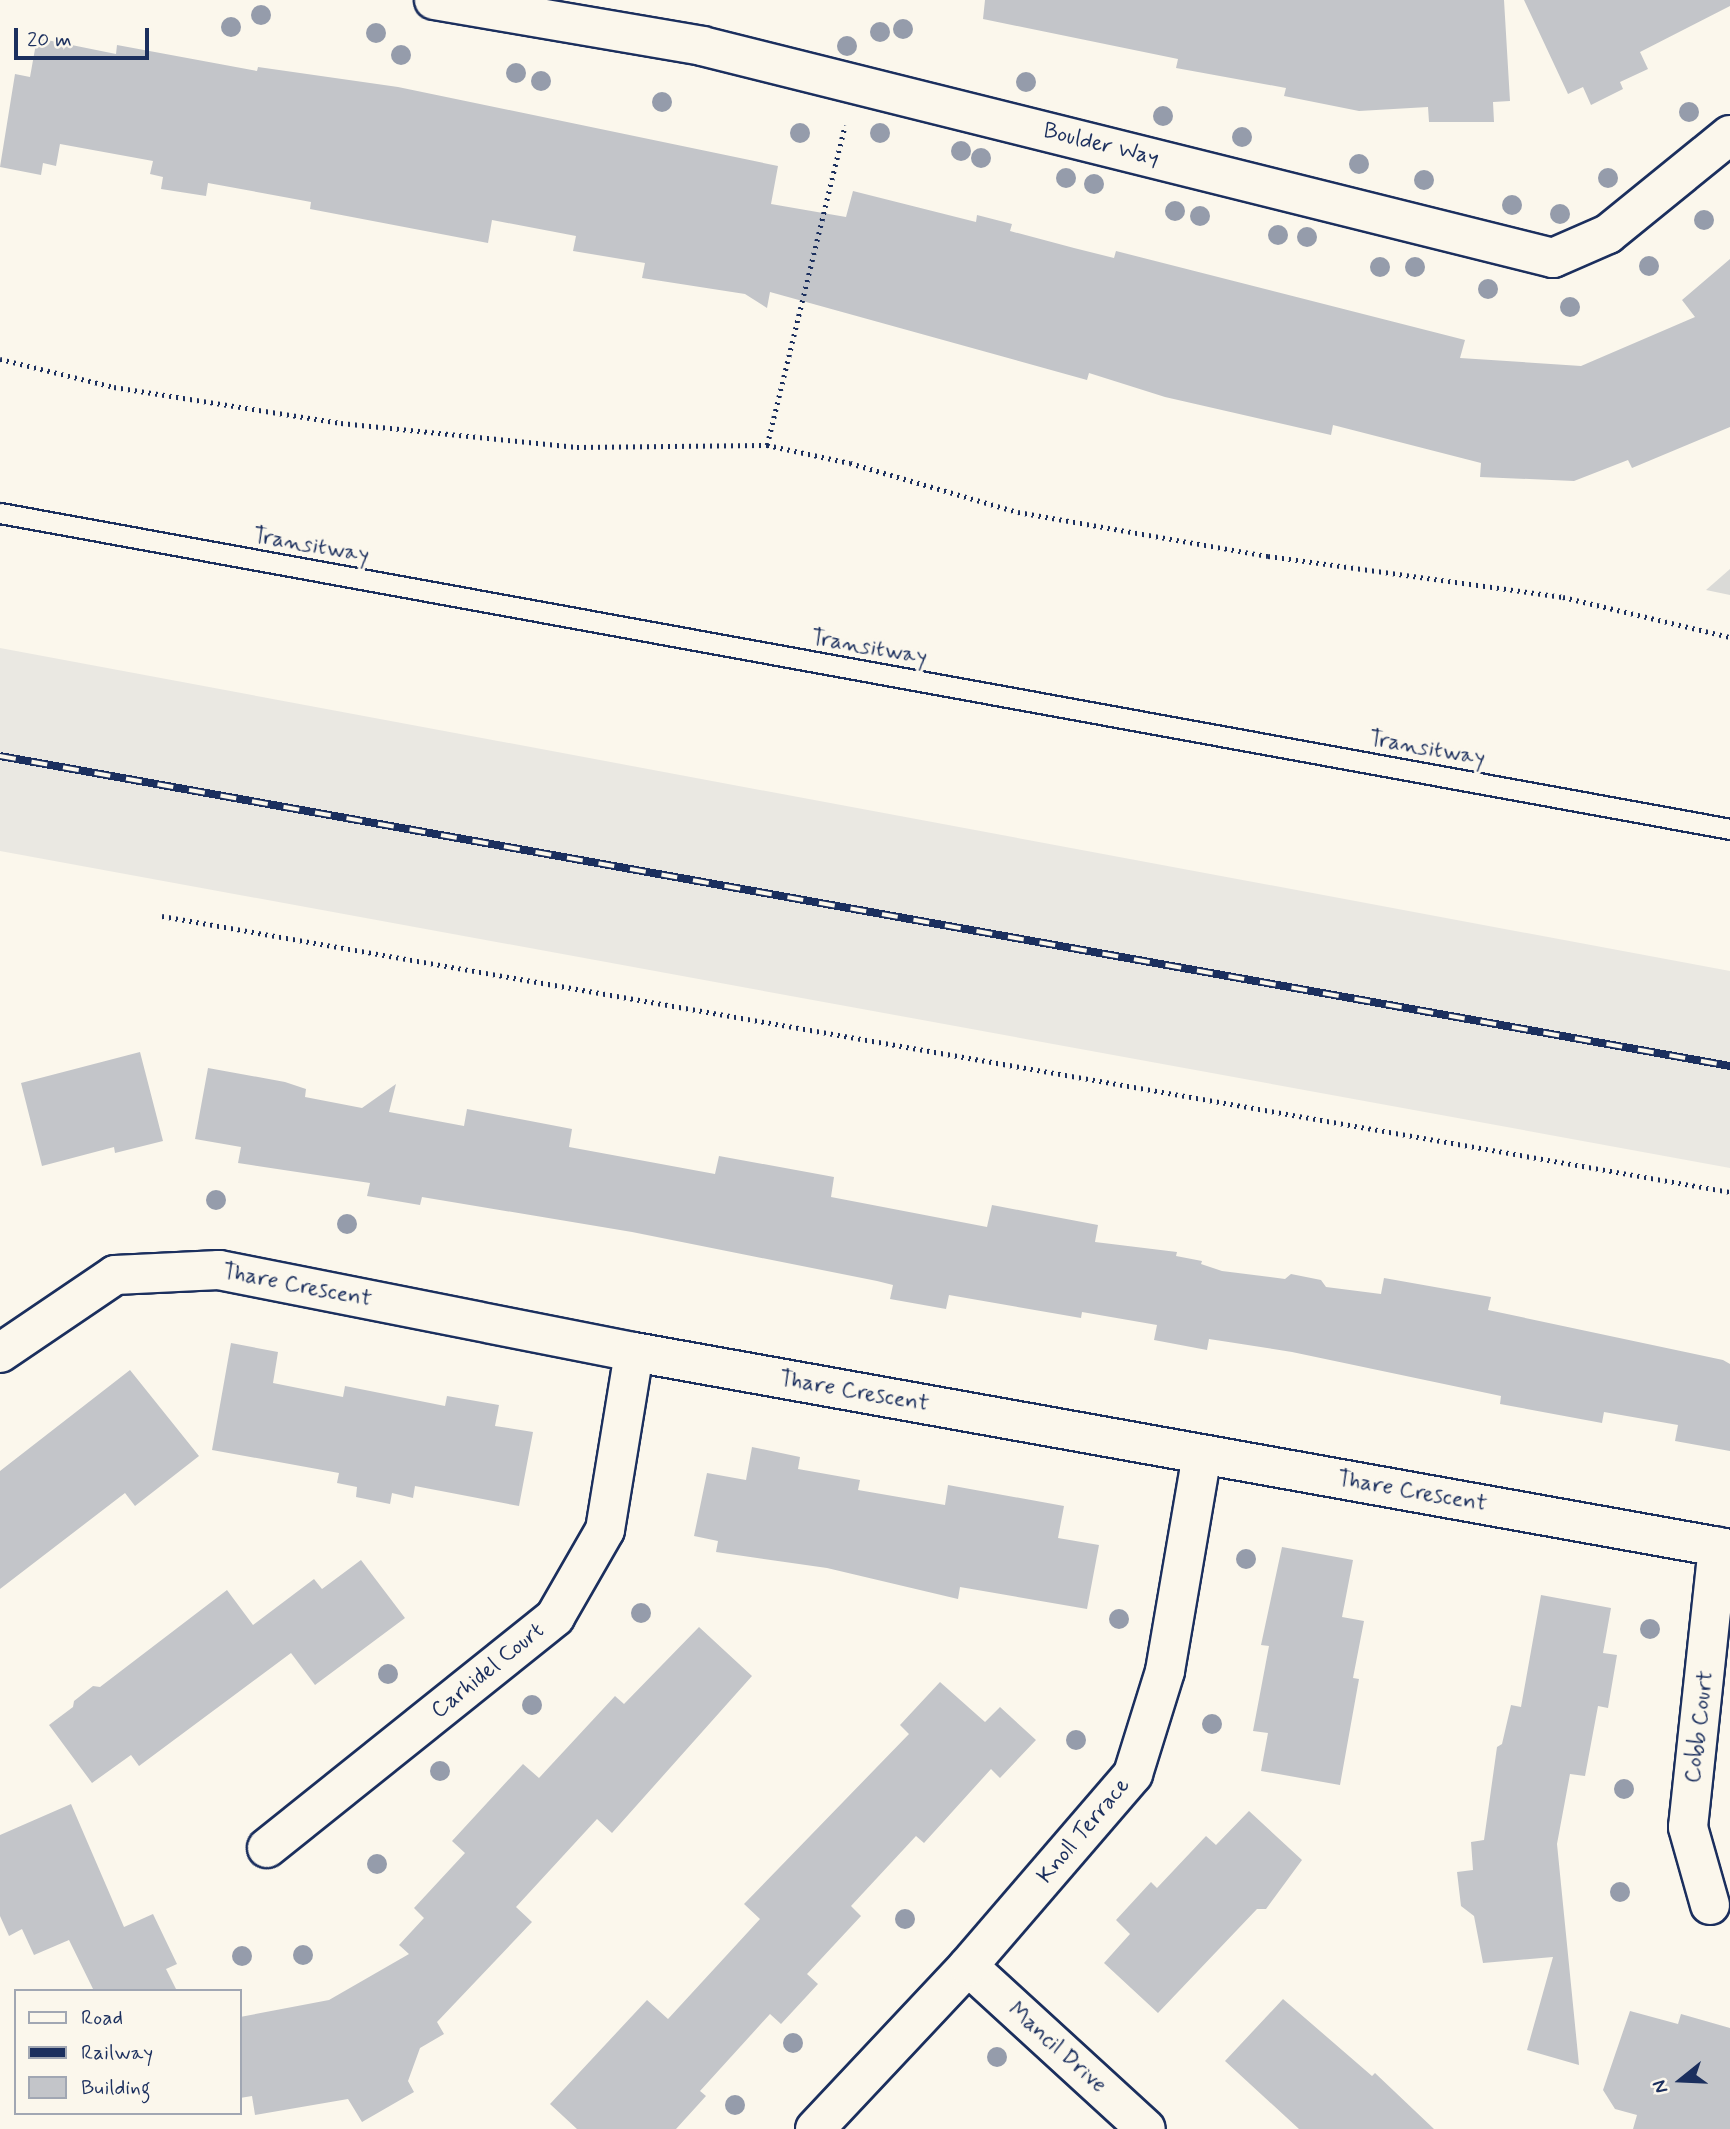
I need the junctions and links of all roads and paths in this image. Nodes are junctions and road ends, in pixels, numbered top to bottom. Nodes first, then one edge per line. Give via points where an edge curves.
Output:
1 (434, 0) edge
2 (856, 83) junction
3 (1730, 135) edge
4 (0, 359) edge
5 (767, 445) junction
6 (0, 513) edge
7 (1730, 637) edge
8 (1730, 829) edge
9 (162, 916) dead end
10 (1730, 1192) edge
11 (634, 1352) junction
12 (0, 1353) edge
13 (1202, 1455) junction
14 (1724, 1548) edge
15 (267, 1848) dead end
16 (1710, 1905) dead end
17 (968, 1966) junction
18 (815, 2129) edge
19 (1146, 2129) edge

1 - 2 street, Boulder Way via 702,46
2 - 3 street, Boulder Way via 1553,258 1608,234
2 - 5 path
4 - 5 path via 114,387 341,423 577,447
5 - 7 path via 850,463 1017,512 1268,556 1563,597
6 - 8 lane, Transitway
9 - 10 path
11 - 12 street, Thare Crescent via 219,1270 115,1275
11 - 13 street, Thare Crescent
11 - 15 street, Carhidel Court via 605,1530 555,1616
13 - 14 street, Thare Crescent
13 - 17 street, Knoll Terrace via 1165,1671 1133,1773
14 - 16 street, Cobb Court via 1688,1827
17 - 18 street, Knoll Terrace
17 - 19 street, Mancil Drive

